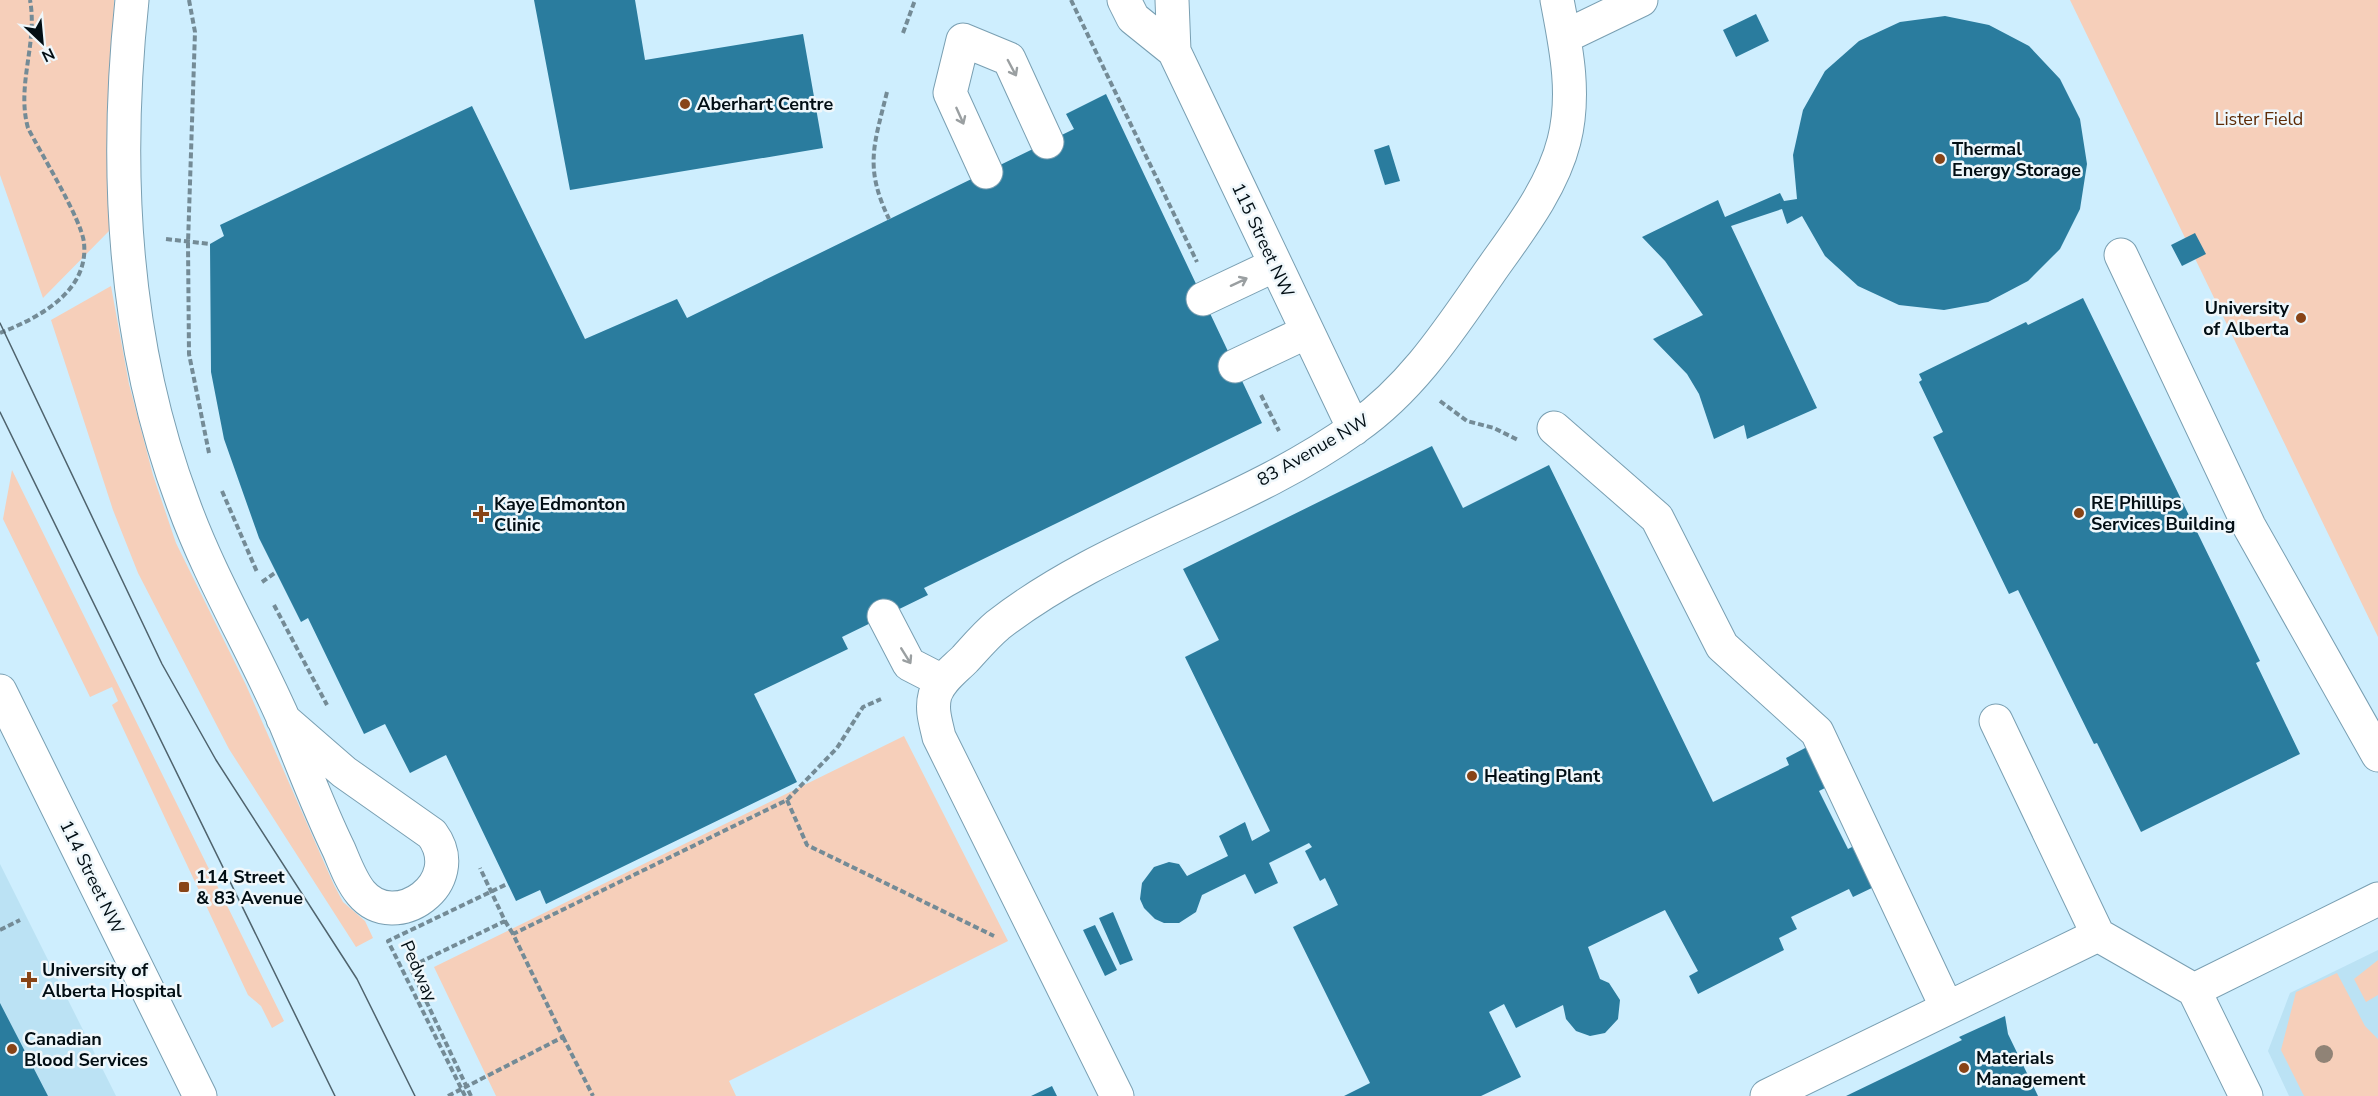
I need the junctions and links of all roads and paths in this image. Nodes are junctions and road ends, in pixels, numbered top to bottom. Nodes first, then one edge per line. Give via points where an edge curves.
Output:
1 (30, 0) edge
2 (132, 0) edge
3 (189, 0) edge
4 (915, 0) edge
5 (1071, 0) edge
6 (1124, 0) edge
7 (1172, 0) edge
8 (1557, 0) edge
9 (1641, 0) edge
10 (903, 33) dead end
11 (1564, 37) junction
12 (1174, 51) junction
13 (887, 92) dead end
14 (1047, 142) dead end
15 (986, 172) dead end
16 (889, 219) dead end
17 (156, 237) dead end
18 (188, 243) junction
19 (210, 244) dead end
20 (2121, 255) dead end
21 (1198, 264) dead end
22 (1275, 265) junction
23 (1203, 299) dead end
24 (1307, 332) junction
25 (0, 333) edge
26 (1235, 366) dead end
27 (1411, 379) junction
28 (1261, 394) dead end
29 (1554, 428) joint
30 (1354, 429) junction
31 (1284, 440) dead end
32 (210, 455) dead end
33 (221, 487) dead end
34 (276, 572) dead end
35 (262, 582) junction
36 (267, 593) dead end
37 (273, 603) dead end
38 (884, 616) dead end
39 (942, 681) junction
40 (0, 691) edge
41 (880, 699) dead end
42 (333, 715) dead end
43 (283, 719) junction
44 (1996, 721) dead end
45 (2378, 755) edge
46 (787, 800) junction
47 (475, 857) dead end
48 (507, 884) dead end
49 (2378, 899) edge
50 (20, 920) dead end
51 (505, 921) junction
52 (0, 930) edge
53 (513, 934) junction
54 (2098, 934) junction
55 (999, 938) dead end
56 (2194, 990) junction
57 (1947, 1008) junction
58 (563, 1037) junction
59 (466, 1087) junction
60 (200, 1096) edge
61 (448, 1096) edge
62 (465, 1096) edge
63 (471, 1096) edge
64 (593, 1096) edge
65 (1117, 1096) edge
66 (1767, 1096) edge
67 (2246, 1096) edge

1 - 25 path via 33,16 23,112 77,221 84,241 84,259 72,287 54,306 29,322
2 - 43 street via 122,121 126,238 134,314 146,373 162,444 183,505
3 - 18 path via 195,32
4 - 10 path
5 - 21 path
6 - 12 street, 115 Street NW via 1133,18
7 - 12 street, 115 Street NW
8 - 11 street, 83 Avenue NW
9 - 11 street
11 - 27 street, 83 Avenue NW via 1570,84 1568,116 1564,142 1550,177 1523,225
12 - 22 street, 115 Street NW
13 - 16 path via 872,152 876,194
14 - 15 street via 1009,59 963,40 950,93
17 - 18 path
18 - 19 path
18 - 32 path via 189,354
20 - 45 street via 2249,526
23 -> 22 street
22 - 24 street, 115 Street NW
24 - 26 street
24 - 30 street, 115 Street NW
27 - 29 path via 1467,421 1494,428 1523,443
27 - 30 street, 83 Avenue NW
28 - 31 path
29 - 57 street via 1657,518 1722,646 1817,732
30 - 39 street, 83 Avenue NW via 1283,471 1062,582 996,627
33 - 35 path
34 - 35 path
35 - 36 path
37 - 42 path
38 -> 39 street via 909,664
39 - 65 street via 933,712 939,737
40 - 60 street, 114 Street NW
41 - 46 path via 863,707 837,748
43 - 43 street via 314,798 361,894 388,907 401,907 428,896 441,871 439,844 432,834 344,772
44 - 54 street
46 - 53 path
46 - 55 path via 807,845
47 - 51 path
48 - 62 path, Pedway, bridge via 388,941
49 - 56 street
50 - 52 path
51 - 53 path
51 - 59 path via 410,967
53 - 58 path
54 - 56 street
54 - 57 street
56 - 67 street
57 - 66 street
58 - 59 path
58 - 64 path
59 - 61 path
59 - 63 path

